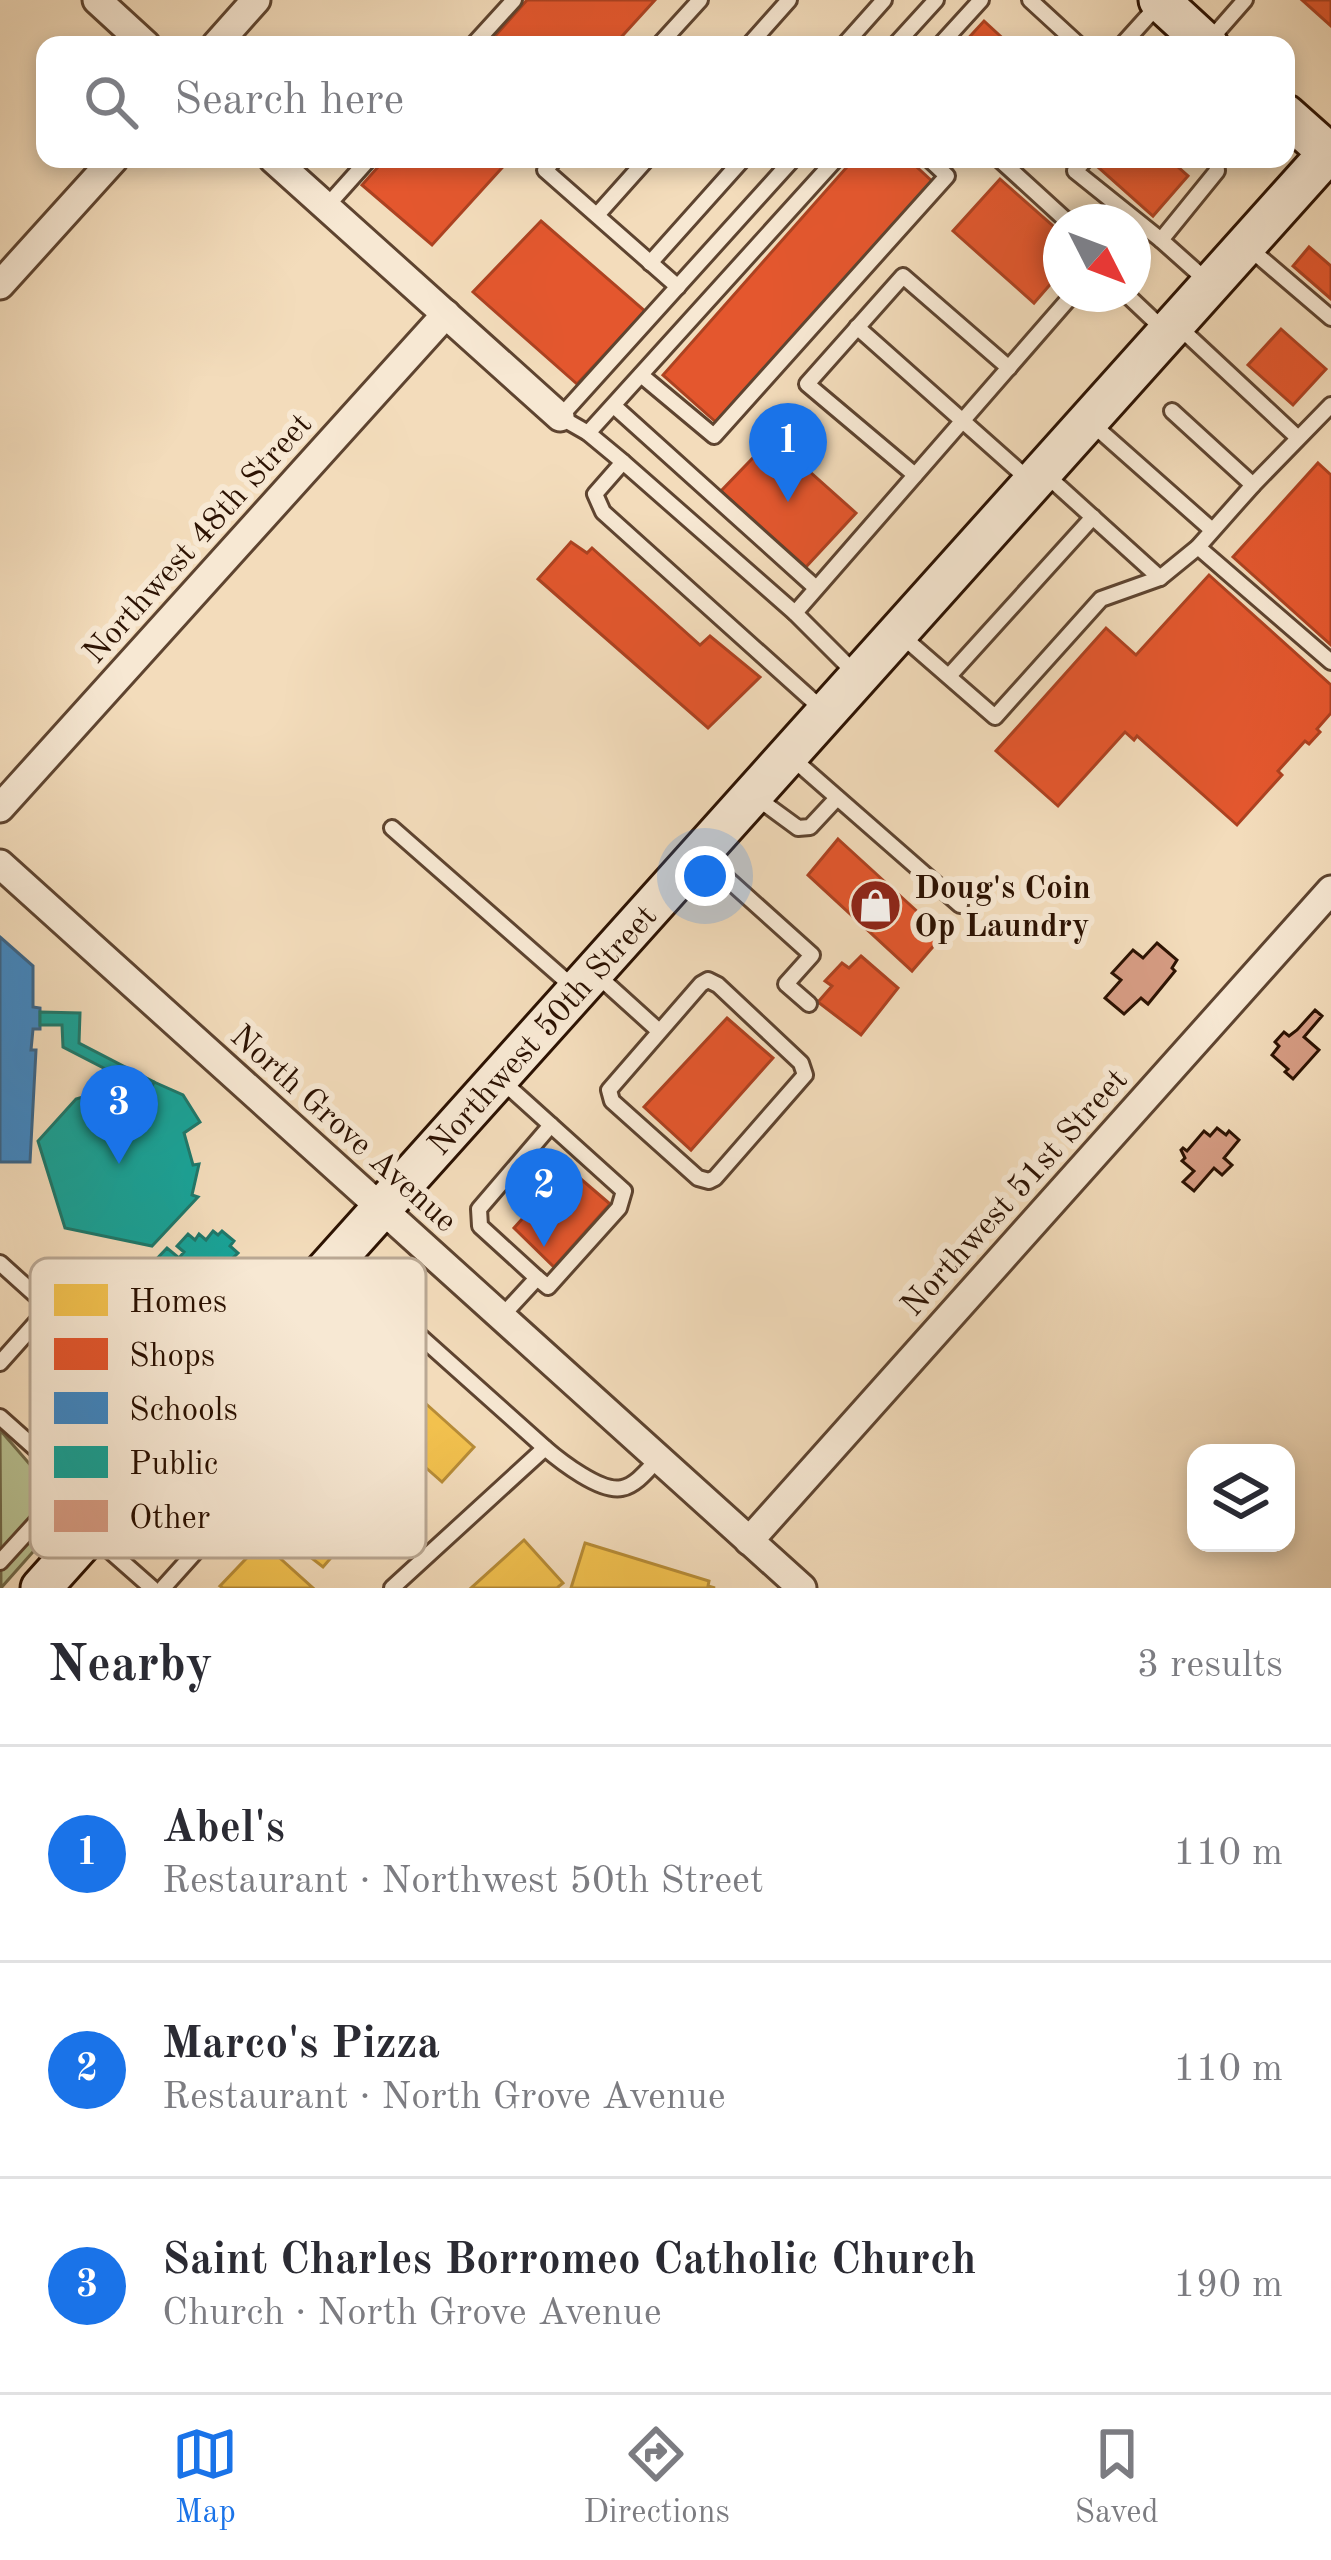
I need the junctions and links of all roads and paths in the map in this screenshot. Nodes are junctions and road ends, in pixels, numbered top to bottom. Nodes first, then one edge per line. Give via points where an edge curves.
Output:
1 (97, 0) edge
2 (256, 0) edge
3 (514, 0) edge
4 (700, 0) edge
5 (789, 0) edge
6 (884, 0) edge
7 (936, 0) edge
8 (981, 0) edge
9 (1030, 0) edge
10 (1244, 0) edge
11 (1161, 1) edge
12 (136, 36) edge
13 (224, 36) edge
14 (480, 36) edge
15 (667, 36) edge
16 (756, 36) edge
17 (852, 36) edge
18 (903, 36) edge
19 (948, 36) edge
20 (1069, 36) edge
21 (1131, 36) edge
22 (1198, 36) edge
23 (1214, 36) edge
24 (1295, 123) edge
25 (1330, 153) edge
26 (106, 168) edge
27 (283, 168) edge
28 (361, 168) edge
29 (547, 168) edge
30 (639, 168) edge
31 (735, 168) edge
32 (785, 168) edge
33 (828, 168) edge
34 (939, 168) edge
35 (1015, 168) edge
36 (1078, 168) edge
37 (1217, 168) edge
38 (1050, 204) edge
39 (326, 207) junction
40 (597, 215) junction
41 (1161, 240) junction
42 (1245, 245) junction
43 (650, 263) junction
44 (1210, 284) junction
45 (0, 285) edge
46 (678, 287) junction
47 (1057, 312) edge
48 (1150, 312) edge
49 (446, 314) junction
50 (1331, 318) edge
51 (857, 327) junction
52 (1171, 328) junction
53 (1009, 368) junction
54 (641, 375) junction
55 (1331, 405) edge
56 (614, 406) junction
57 (1172, 411) dead end
58 (560, 417) junction
59 (1088, 420) junction
60 (962, 421) junction
61 (588, 433) junction
62 (1298, 437) junction
63 (623, 462) junction
64 (915, 475) junction
65 (1037, 477) junction
66 (1252, 485) junction
67 (1093, 517) junction
68 (1212, 530) junction
69 (1198, 547) junction
70 (1160, 578) junction
71 (816, 588) junction
72 (794, 613) junction
73 (898, 632) junction
74 (1331, 662) edge
75 (858, 676) junction
76 (949, 676) junction
77 (826, 712) junction
78 (788, 755) junction
79 (752, 795) junction
80 (837, 798) junction
81 (0, 808) edge
82 (392, 828) dead end
83 (699, 854) junction
84 (0, 864) edge
85 (960, 905) dead end
86 (1326, 905) edge
87 (585, 981) junction
88 (809, 1004) dead end
89 (659, 1031) junction
90 (498, 1077) junction
91 (551, 1125) junction
92 (381, 1208) junction
93 (337, 1258) edge
94 (0, 1263) edge
95 (538, 1278) junction
96 (30, 1289) edge
97 (502, 1316) junction
98 (30, 1329) edge
99 (426, 1342) edge
100 (0, 1363) edge
101 (0, 1417) edge
102 (30, 1444) edge
103 (545, 1448) junction
104 (659, 1458) junction
105 (30, 1529) edge
106 (749, 1540) junction
107 (426, 1557) edge
108 (68, 1558) edge
109 (118, 1558) edge
110 (190, 1558) edge
111 (425, 1558) edge
112 (0, 1562) edge
113 (41, 1588) edge
114 (152, 1588) edge
115 (163, 1588) edge
116 (392, 1588) edge
117 (802, 1588) edge

1 - 12 street
2 - 13 street
3 - 14 lane
4 - 15 lane
5 - 16 lane
6 - 17 lane
7 - 18 lane
8 - 19 lane
9 - 20 lane
10 - 23 lane
11 - 21 lane
11 - 22 main road
24 - 25 main road
25 - 42 main road, Northwest 50th Street
26 - 45 street
27 - 39 street
28 - 39 lane
29 - 40 lane
30 - 40 lane
31 - 43 lane
32 - 46 lane
33 - 54 lane
34 - 54 lane via 947,176 714,436
35 - 38 lane
36 - 41 lane
37 - 41 lane
39 - 49 street
40 - 43 lane
41 - 44 lane
42 - 44 main road, Northwest 50th Street
42 - 50 lane
43 - 46 lane
44 - 52 main road, Northwest 50th Street
46 - 58 lane
47 - 53 lane
48 - 52 lane
49 - 58 street
49 - 81 street, Northwest 48th Street
51 - 53 lane via 903,276
51 - 60 lane
51 - 64 lane via 807,384
52 - 59 main road, Northwest 50th Street
52 - 62 lane
53 - 60 lane
54 - 56 lane
55 - 62 lane
56 - 61 lane
56 - 71 lane
57 - 66 lane
58 - 61 lane
59 - 65 main road, Northwest 50th Street
59 - 68 lane
60 - 64 lane
60 - 65 lane
61 - 63 lane
62 - 66 lane
63 - 72 lane
63 - 77 lane via 595,494 603,512
64 - 71 lane
65 - 67 lane
65 - 73 main road, Northwest 50th Street
66 - 68 lane
67 - 70 lane
67 - 76 lane
68 - 69 lane
69 - 70 lane
69 - 74 lane
70 - 76 lane via 1101,599 995,717
71 - 72 lane
72 - 75 lane
73 - 75 main road, Northwest 50th Street
73 - 76 lane
75 - 77 main road, Northwest 50th Street
77 - 78 main road, Northwest 50th Street
78 - 79 main road, Northwest 50th Street
78 - 80 lane
79 - 80 lane via 798,828 810,827
79 - 83 main road, Northwest 50th Street
80 - 85 lane
82 - 87 lane via 560,973
83 - 87 main road, Northwest 50th Street
83 - 88 lane via 812,955 786,984
84 - 92 street, North Grove Avenue
86 - 106 street, Northwest 51st Street
87 - 89 lane
87 - 90 main road, Northwest 50th Street
89 - 89 lane via 708,980 804,1069 802,1081 715,1178 698,1178 609,1096
90 - 91 lane
90 - 92 main road, Northwest 50th Street
91 - 95 lane via 479,1209 480,1226
91 - 95 lane via 624,1191 619,1208 548,1287
92 - 93 main road, Northwest 50th Street
92 - 97 street, North Grove Avenue
94 - 96 lane
95 - 97 lane
97 - 104 street, North Grove Avenue
98 - 100 lane
99 - 103 lane
101 - 102 lane
103 - 104 lane via 613,1488 636,1481
103 - 107 lane
104 - 106 street, North Grove Avenue
105 - 112 lane
106 - 117 street, North Grove Avenue
108 - 113 main road, Northwest 50th Street
109 - 114 lane
110 - 115 lane
111 - 116 lane

